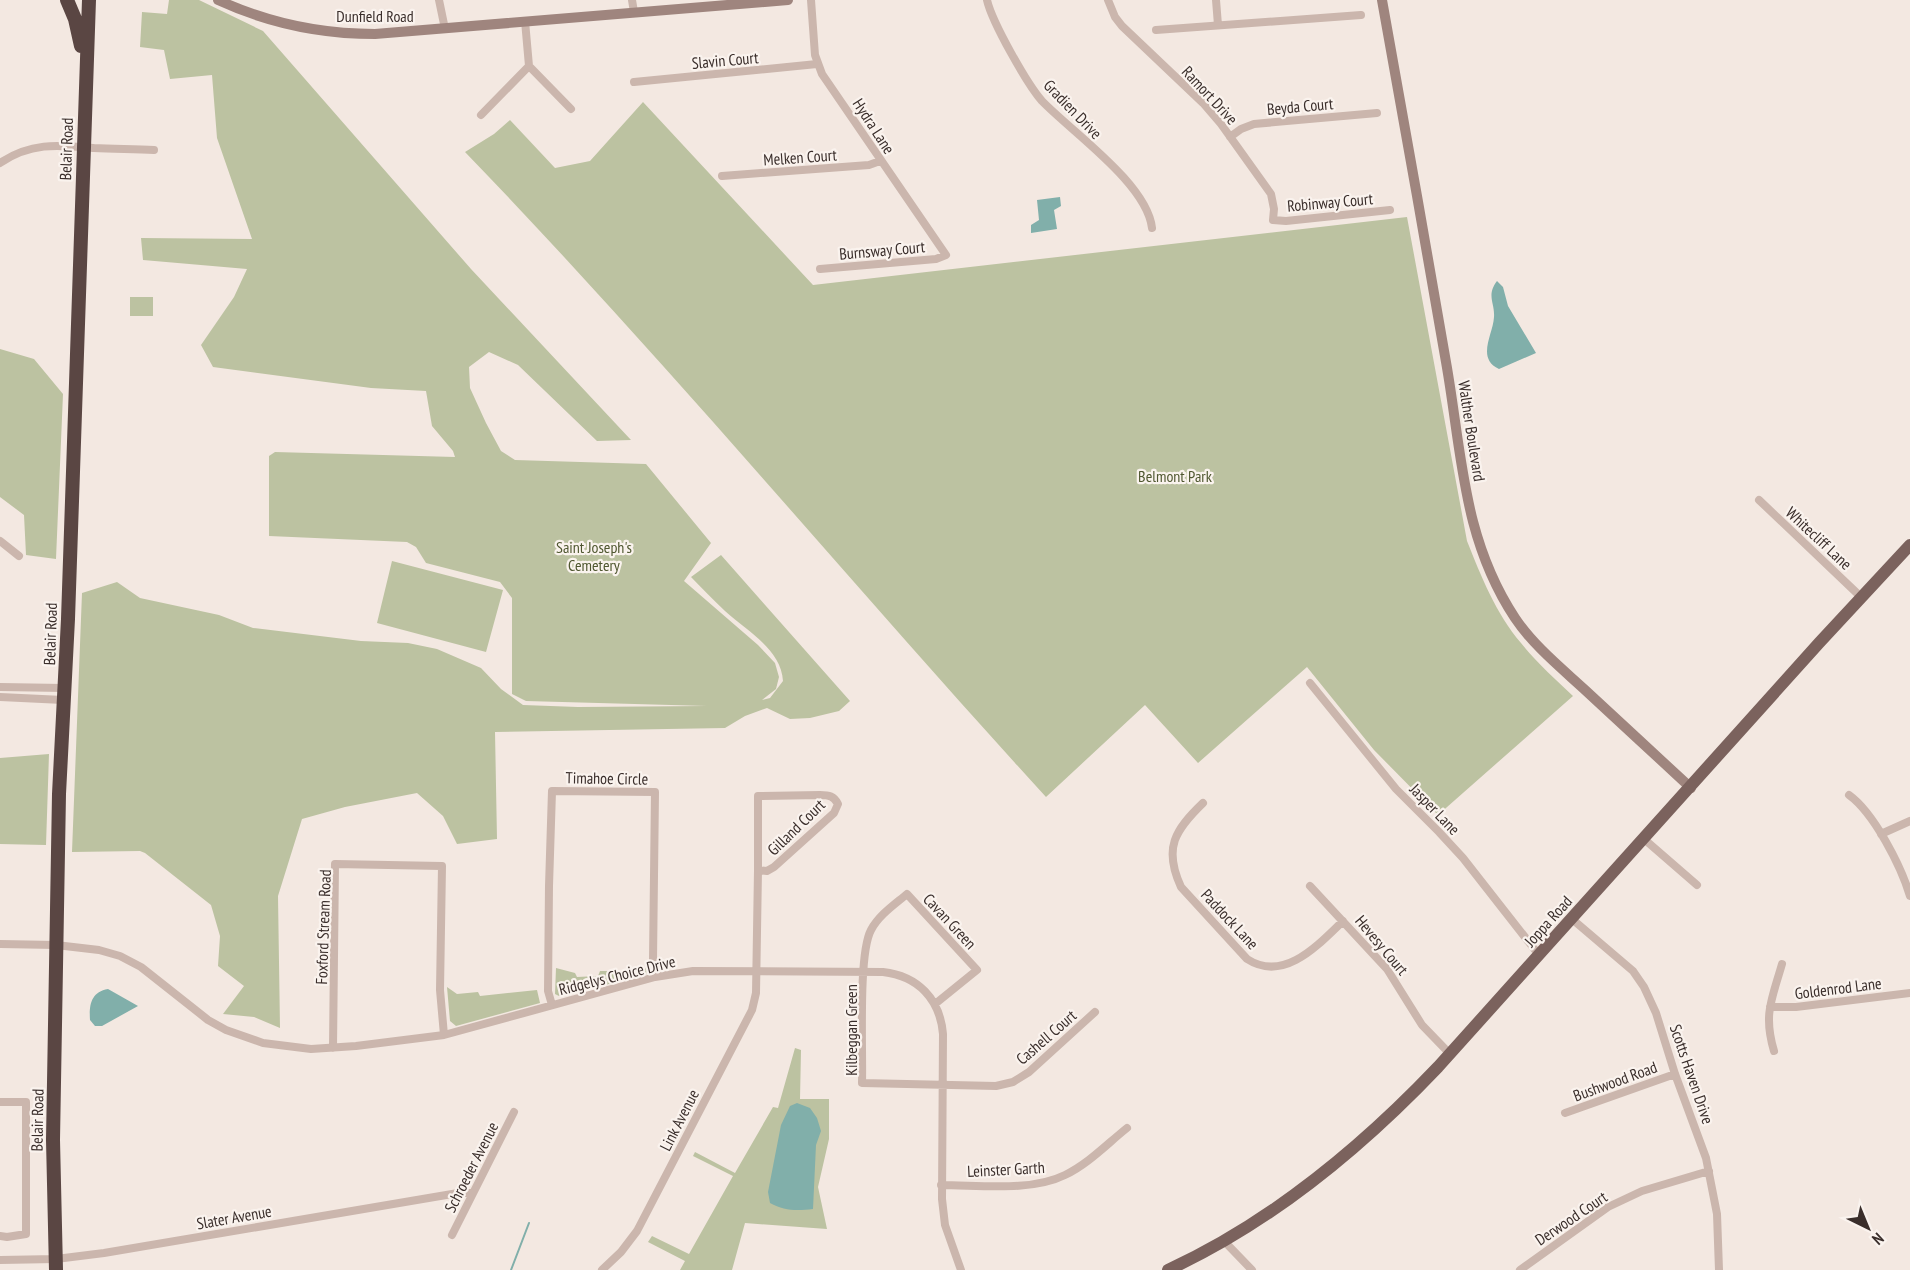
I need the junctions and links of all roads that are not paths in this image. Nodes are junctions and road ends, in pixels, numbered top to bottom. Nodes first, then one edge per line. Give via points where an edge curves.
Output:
1 (67, 0) edge
2 (89, 0) edge
3 (218, 0) edge
4 (440, 0) edge
5 (632, 0) edge
6 (788, 0) edge
7 (811, 0) edge
8 (987, 0) edge
9 (1108, 0) edge
10 (1216, 0) edge
11 (1382, 0) edge
12 (721, 2) edge
13 (634, 12) junction
14 (1361, 15) dead end
15 (525, 21) junction
16 (1218, 26) junction
17 (445, 29) junction
18 (1156, 30) dead end
19 (817, 64) junction
20 (530, 66) junction
21 (86, 72) junction
22 (634, 82) dead end
23 (571, 110) dead end
24 (1377, 113) dead end
25 (481, 115) dead end
26 (1230, 137) junction
27 (82, 146) junction
28 (154, 150) dead end
29 (880, 161) junction
30 (0, 163) edge
31 (722, 176) dead end
32 (1390, 210) dead end
33 (1273, 220) joint
34 (1152, 228) dead end
35 (946, 255) joint
36 (820, 269) dead end
37 (1759, 500) dead end
38 (0, 541) edge
39 (1910, 545) edge
40 (19, 556) dead end
41 (1862, 597) junction
42 (1310, 683) dead end
43 (0, 687) edge
44 (64, 694) junction
45 (0, 697) edge
46 (1691, 788) junction
47 (1849, 795) dead end
48 (1203, 803) dead end
49 (1910, 821) edge
50 (1881, 834) junction
51 (1644, 839) junction
52 (758, 870) junction
53 (1697, 885) dead end
54 (1310, 886) dead end
55 (1910, 896) edge
56 (1572, 919) junction
57 (1343, 921) junction
58 (0, 944) edge
59 (56, 945) junction
60 (1539, 955) junction
61 (1782, 963) dead end
62 (757, 971) junction
63 (864, 971) junction
64 (655, 978) junction
65 (1910, 993) edge
66 (935, 1004) junction
67 (552, 1005) junction
68 (1770, 1007) junction
69 (1095, 1012) dead end
70 (444, 1035) junction
71 (333, 1048) junction
72 (1774, 1051) dead end
73 (1450, 1054) junction
74 (1675, 1074) junction
75 (942, 1085) junction
76 (0, 1102) edge
77 (514, 1112) dead end
78 (1565, 1113) dead end
79 (1127, 1128) dead end
80 (1709, 1171) junction
81 (941, 1185) junction
82 (472, 1193) junction
83 (452, 1235) dead end
84 (0, 1236) edge
85 (1224, 1241) junction
86 (0, 1260) edge
87 (56, 1264) edge
88 (602, 1270) edge
89 (961, 1270) edge
90 (1168, 1270) edge
91 (1252, 1270) edge
92 (1520, 1270) edge
93 (1719, 1270) edge

1 - 21 highway
2 - 21 highway, Belair Road
3 - 17 main road, Dunfield Road via 269,20 324,31 375,34
4 - 17 street
5 - 13 street
6 - 12 main road, Dunfield Road
7 - 19 street, Hydra Lane
8 - 34 street, Gradien Drive via 1035,92 1127,182 1147,208
9 - 26 street, Ramort Drive via 1122,26 1210,110
10 - 16 street
11 - 46 main road, Walther Boulevard via 1465,488 1484,561 1504,601 1533,640
12 - 13 main road, Dunfield Road
13 - 15 main road, Dunfield Road
14 - 16 street
15 - 17 main road, Dunfield Road
15 - 20 street
16 - 18 street
19 - 22 street, Slavin Court
19 - 29 street, Hydra Lane
20 - 23 street
20 - 25 street
21 - 27 highway, Belair Road
24 - 26 street, Beyda Court via 1254,124
26 - 33 street, Ramort Drive via 1271,194
27 - 28 street
27 - 30 street via 32,147
27 - 44 highway, Belair Road
29 - 31 street, Melken Court
29 - 35 street, Hydra Lane
32 - 33 street, Robinway Court
35 - 36 street, Burnsway Court
37 - 41 street, Whitecliff Lane
38 - 40 street
39 - 41 main road, Joppa Road
41 - 46 main road, Joppa Road
42 - 60 street, Jasper Lane via 1396,789 1463,858
43 - 44 street
44 - 45 street
44 - 59 highway, Belair Road
46 - 51 main road, Joppa Road
47 - 50 street via 1866,809
48 - 57 street, Paddock Lane via 1174,838 1175,874 1181,887 1247,959 1266,967 1290,963
49 - 50 street
50 - 55 street
51 - 53 street
51 - 56 main road, Joppa Road
52 - 52 street, Gilland Court via 758,796 828,795 836,800 834,813 774,867
52 - 62 street, Gilland Court
54 - 57 street, Hevesy Court
56 - 60 main road, Joppa Road
56 - 74 street, Scotts Haven Drive via 1638,978 1656,1013
57 - 73 street, Hevesy Court via 1387,969 1422,1025
58 - 59 street, Ridgelys Choice Drive
59 - 71 street, Ridgelys Choice Drive via 126,958 208,1020 245,1037 293,1047
59 - 87 highway, Belair Road
60 - 73 main road, Joppa Road
61 - 68 street
62 - 63 street, Ridgelys Choice Drive
62 - 64 street, Ridgelys Choice Drive via 711,969
62 - 88 street, Link Avenue via 752,1010 653,1203 630,1241
63 - 66 street, Ridgelys Choice Drive via 894,973 911,979
63 - 66 street, Cavan Green via 871,930 907,894 977,970
63 - 75 street, Kilbeggan Green via 862,1083
64 - 67 street, Ridgelys Choice Drive
64 - 67 street, Timahoe Circle via 655,792 552,790 548,979
65 - 68 street, Goldenrod Lane
66 - 75 street, Ridgelys Choice Drive via 942,1026
67 - 70 street, Ridgelys Choice Drive
68 - 72 street via 1768,1026
69 - 75 street, Cashell Court via 1013,1082 996,1086
70 - 71 street, Ridgelys Choice Drive
70 - 71 street, Foxford Stream Road via 440,990 442,866 335,864
73 - 85 main road, Joppa Road via 1356,1147 1280,1205
74 - 78 street, Bushwood Road
74 - 80 street, Scotts Haven Drive
75 - 81 street, Ridgelys Choice Drive
76 - 84 street via 26,1102 26,1234
77 - 82 street, Schroeder Avenue
79 - 81 street, Leinster Garth via 1079,1167 1052,1180 1024,1185
80 - 92 street, Derwood Court via 1642,1191 1608,1207
80 - 93 street, Scotts Haven Drive via 1717,1214
81 - 89 street, Ridgelys Choice Drive via 945,1225
82 - 83 street, Schroeder Avenue
82 - 87 street, Slater Avenue
85 - 90 main road, Joppa Road
85 - 91 street
86 - 87 street, Slater Avenue

